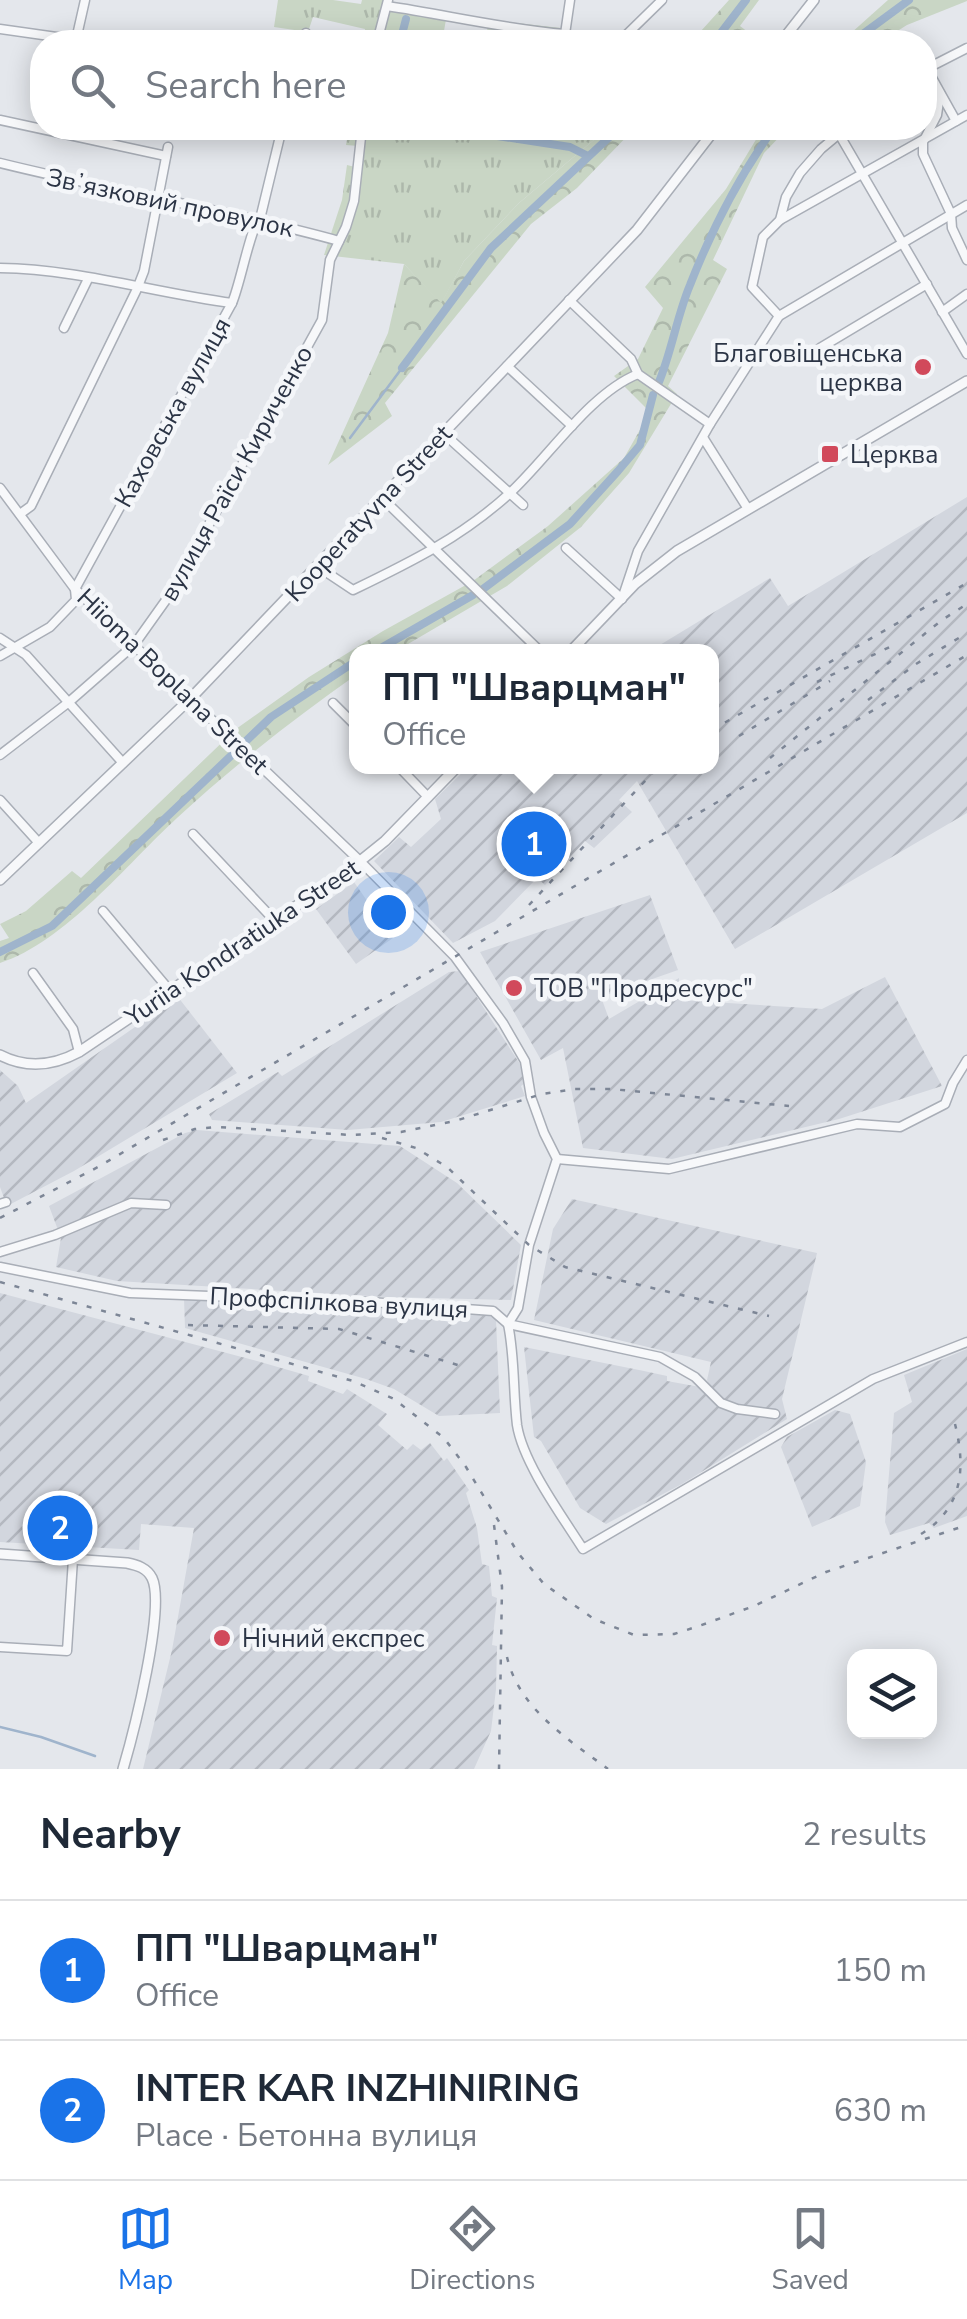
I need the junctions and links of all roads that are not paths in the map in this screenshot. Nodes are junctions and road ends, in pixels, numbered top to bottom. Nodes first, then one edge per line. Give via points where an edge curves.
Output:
1 (85, 0) edge
2 (570, 0) edge
3 (662, 0) edge
4 (814, 0) edge
5 (388, 3) edge
6 (0, 29) edge
7 (78, 30) edge
8 (380, 30) edge
9 (517, 30) edge
10 (566, 30) edge
11 (631, 30) edge
12 (791, 30) edge
13 (30, 33) edge
14 (967, 48) edge
15 (937, 64) edge
16 (937, 89) edge
17 (940, 94) junction
18 (937, 110) edge
19 (967, 115) edge
20 (0, 120) edge
21 (956, 121) junction
22 (30, 126) edge
23 (937, 133) edge
24 (108, 140) edge
25 (279, 140) edge
26 (361, 140) edge
27 (707, 140) edge
28 (829, 140) edge
29 (845, 140) edge
30 (926, 140) edge
31 (923, 142) junction
32 (0, 164) edge
33 (864, 175) junction
34 (158, 200) junction
35 (967, 204) edge
36 (952, 214) junction
37 (257, 219) junction
38 (780, 220) junction
39 (339, 241) junction
40 (904, 242) junction
41 (967, 260) edge
42 (0, 268) edge
43 (88, 279) junction
44 (927, 284) junction
45 (137, 289) junction
46 (967, 294) edge
47 (569, 300) junction
48 (232, 304) junction
49 (942, 312) junction
50 (779, 316) junction
51 (64, 328) dead end
52 (820, 348) dead end
53 (967, 354) edge
54 (506, 366) junction
55 (638, 374) junction
56 (967, 381) edge
57 (710, 424) junction
58 (572, 426) junction
59 (444, 433) junction
60 (704, 439) junction
61 (0, 488) edge
62 (510, 493) junction
63 (382, 498) junction
64 (523, 504) dead end
65 (748, 509) junction
66 (20, 514) junction
67 (566, 548) dead end
68 (436, 550) junction
69 (317, 566) junction
70 (75, 590) junction
71 (622, 599) junction
72 (0, 638) edge
73 (534, 644) edge
74 (578, 644) edge
75 (134, 645) junction
76 (15, 650) junction
77 (0, 656) edge
78 (190, 698) junction
79 (69, 702) junction
80 (333, 703) dead end
81 (349, 719) edge
82 (0, 755) edge
83 (124, 763) junction
84 (406, 774) edge
85 (450, 774) edge
86 (428, 797) junction
87 (0, 800) edge
88 (193, 834) dead end
89 (39, 844) junction
90 (361, 862) junction
91 (0, 880) edge
92 (103, 910) dead end
93 (274, 921) junction
94 (32, 974) dead end
95 (171, 992) junction
96 (79, 1052) junction
97 (0, 1055) edge
98 (967, 1060) edge
99 (558, 1159) junction
100 (166, 1205) dead end
101 (0, 1252) edge
102 (0, 1267) edge
103 (508, 1324) junction
104 (967, 1342) edge
105 (775, 1414) dead end
106 (0, 1554) edge
107 (73, 1559) junction
108 (0, 1647) edge
109 (123, 1769) edge

1 - 7 street
2 - 10 street
3 - 11 street
4 - 12 street
5 - 8 street
5 - 9 street
6 - 13 street
14 - 15 street
16 - 17 street
17 - 18 street
17 - 21 street
19 - 21 street
20 - 22 street
21 - 23 street
24 - 34 street via 167,151
25 - 37 street, Каховська вулиця
26 - 39 street, вулиця Раїси Кириченко via 354,201
27 - 47 street, Kooperatyvna Street via 637,230
28 - 38 street via 800,173
29 - 33 street
30 - 31 street
31 - 33 street
31 - 36 street
32 - 34 street, Звʼязковий провулок
33 - 38 street
33 - 40 street
34 - 37 street, Звʼязковий провулок
34 - 45 street
35 - 36 street
36 - 40 street
36 - 41 street
37 - 39 street, Звʼязковий провулок
37 - 48 street, Каховська вулиця
38 - 50 street via 763,237 752,278 752,287
39 - 75 street, вулиця Раїси Кириченко via 322,320 171,593
40 - 44 street
40 - 50 street
42 - 43 street
43 - 45 street
43 - 51 street
44 - 49 street
44 - 52 street
45 - 48 street
45 - 66 street via 31,506
46 - 49 street
47 - 54 street, Kooperatyvna Street
47 - 55 street via 631,358
48 - 70 street, Каховська вулиця
49 - 53 street
50 - 57 street
54 - 58 street
54 - 59 street, Kooperatyvna Street
55 - 57 street
55 - 58 street via 622,380
56 - 65 street
57 - 60 street
58 - 62 street
59 - 62 street
59 - 63 street, Kooperatyvna Street
60 - 65 street
60 - 71 street via 638,551
61 - 66 street, Hiioma Boplana Street
62 - 64 street
62 - 68 street
63 - 68 street
63 - 69 street, Kooperatyvna Street
65 - 71 street via 677,551
66 - 70 street, Hiioma Boplana Street
67 - 71 street
68 - 69 street via 354,590
68 - 73 street
69 - 78 street, Kooperatyvna Street
70 - 75 street, Hiioma Boplana Street
70 - 76 street, Каховська вулиця via 76,600 50,627
71 - 74 street
72 - 76 street
75 - 78 street, Hiioma Boplana Street
75 - 79 street, вулиця Раїси Кириченко
76 - 77 street, Каховська вулиця
76 - 79 street
78 - 83 street, Kooperatyvna Street
78 - 90 street, Hiioma Boplana Street
79 - 82 street, вулиця Раїси Кириченко
79 - 83 street
80 - 81 street
83 - 89 street, Kooperatyvna Street
84 - 86 street
85 - 86 street, Yuriia Kondratiuka Street
86 - 90 street, Yuriia Kondratiuka Street
87 - 89 street
88 - 93 street
89 - 91 street, Kooperatyvna Street
90 - 93 street, Yuriia Kondratiuka Street
90 - 99 street, Hiioma Boplana Street via 455,958 503,1023 525,1061
92 - 95 street
93 - 95 street, Yuriia Kondratiuka Street
94 - 96 street via 73,1029
95 - 96 street, Yuriia Kondratiuka Street
96 - 97 street, Yuriia Kondratiuka Street via 38,1065
98 - 99 street via 945,1104 900,1127 857,1124 669,1169
99 - 103 street
100 - 101 street via 132,1203
102 - 103 street, Профспілкова вулиця via 130,1293 469,1307 493,1311
103 - 104 street via 518,1429 583,1550 873,1379
103 - 105 street, Профспілкова вулиця via 660,1357 721,1403
106 - 107 street
107 - 108 street via 68,1651
107 - 109 street via 141,1566 153,1579 146,1671

